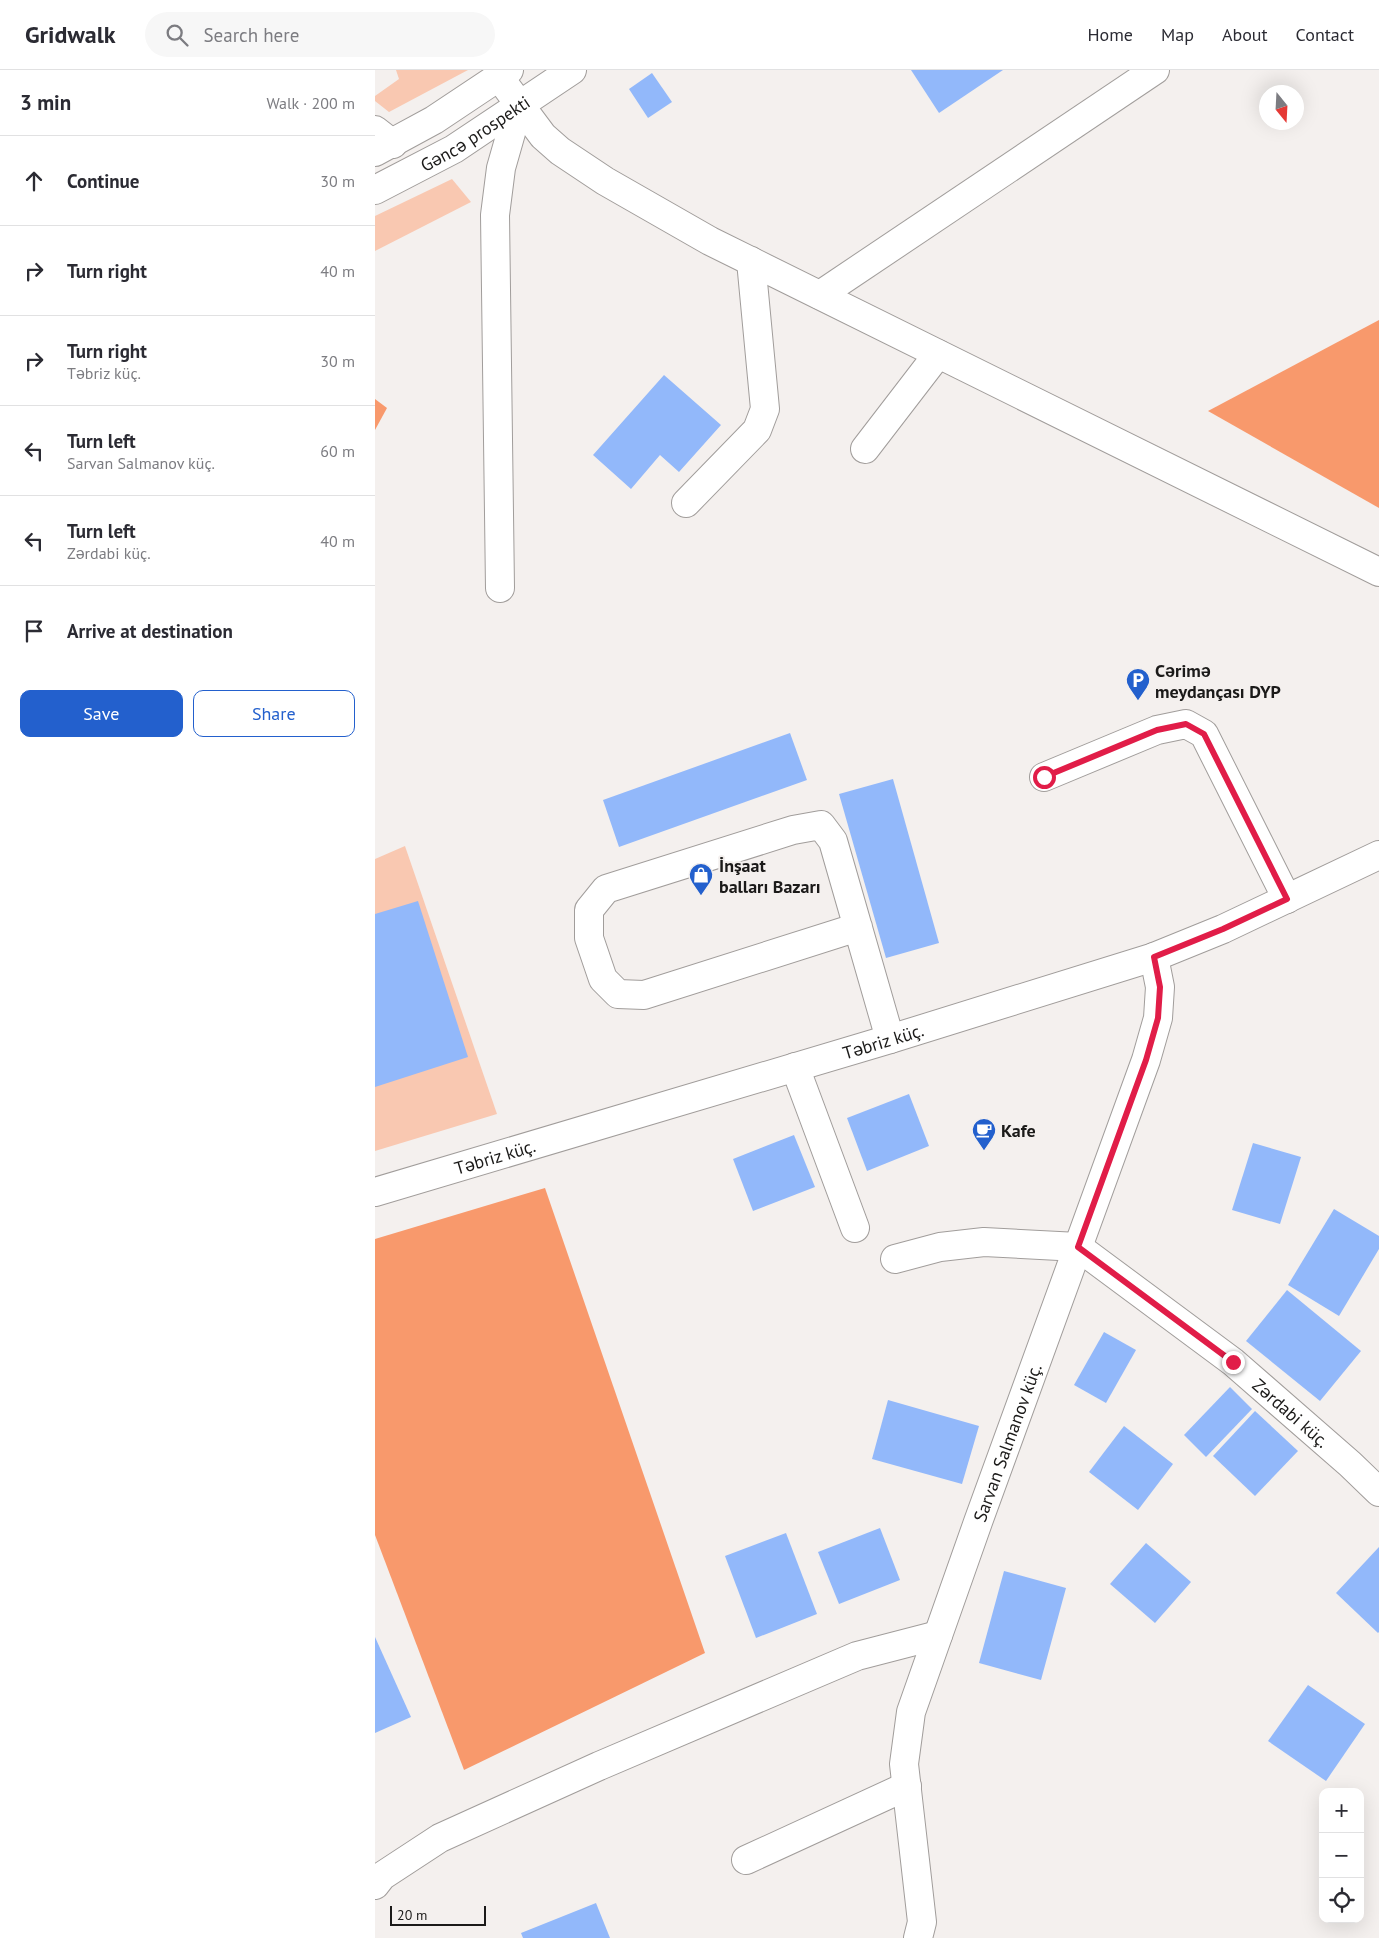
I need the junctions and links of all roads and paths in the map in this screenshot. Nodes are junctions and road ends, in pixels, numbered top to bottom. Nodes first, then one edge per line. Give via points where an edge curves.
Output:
1 (572, 70) edge
2 (1155, 70) edge
3 (504, 74) edge
4 (519, 105) junction
5 (381, 142) edge
6 (375, 190) edge
7 (751, 261) junction
8 (820, 295) junction
9 (938, 354) junction
10 (865, 449) dead end
11 (686, 503) dead end
12 (1379, 572) edge
13 (500, 588) dead end
14 (1044, 777) dead end
15 (1379, 855) edge
16 (1287, 899) junction
17 (858, 926) junction
18 (1154, 957) junction
19 (890, 1039) junction
20 (795, 1067) junction
21 (375, 1192) edge
22 (855, 1228) dead end
23 (1078, 1247) junction
24 (895, 1259) dead end
25 (1379, 1492) edge
26 (938, 1635) junction
27 (907, 1786) junction
28 (746, 1860) dead end
29 (375, 1885) edge
30 (923, 1933) edge

1 - 4 street, Gəncə prospekti
2 - 8 street
3 - 4 street
3 - 5 street, Gəncə prospekti via 434,120
4 - 6 street, Gəncə prospekti via 455,149
4 - 7 street via 543,136 578,164
4 - 13 street via 501,168 495,215
7 - 8 street
7 - 11 street via 765,409 757,430
8 - 9 street
9 - 10 street
9 - 12 street
14 - 16 street via 1157,730 1186,724 1204,734
15 - 16 street, Təbriz küç.
16 - 18 street, Təbriz küç.
17 - 17 street via 833,841 821,825 793,830 606,889 589,910 589,938 603,979 618,994 644,995
17 - 19 street
18 - 19 street, Təbriz küç.
18 - 23 street, Sarvan Salmanov küç. via 1160,987 1158,1018 1146,1060
19 - 20 street, Təbriz küç.
20 - 21 street, Təbriz küç.
20 - 22 street
23 - 24 street via 984,1242 940,1247
23 - 25 street, Zərdabi küç. via 1233,1362
23 - 26 street, Sarvan Salmanov küç.
26 - 27 street, Sarvan Salmanov küç. via 911,1712 904,1764
26 - 29 street via 857,1656 599,1766 440,1838 382,1876
27 - 28 street
27 - 30 street, Sarvan Salmanov küç.

